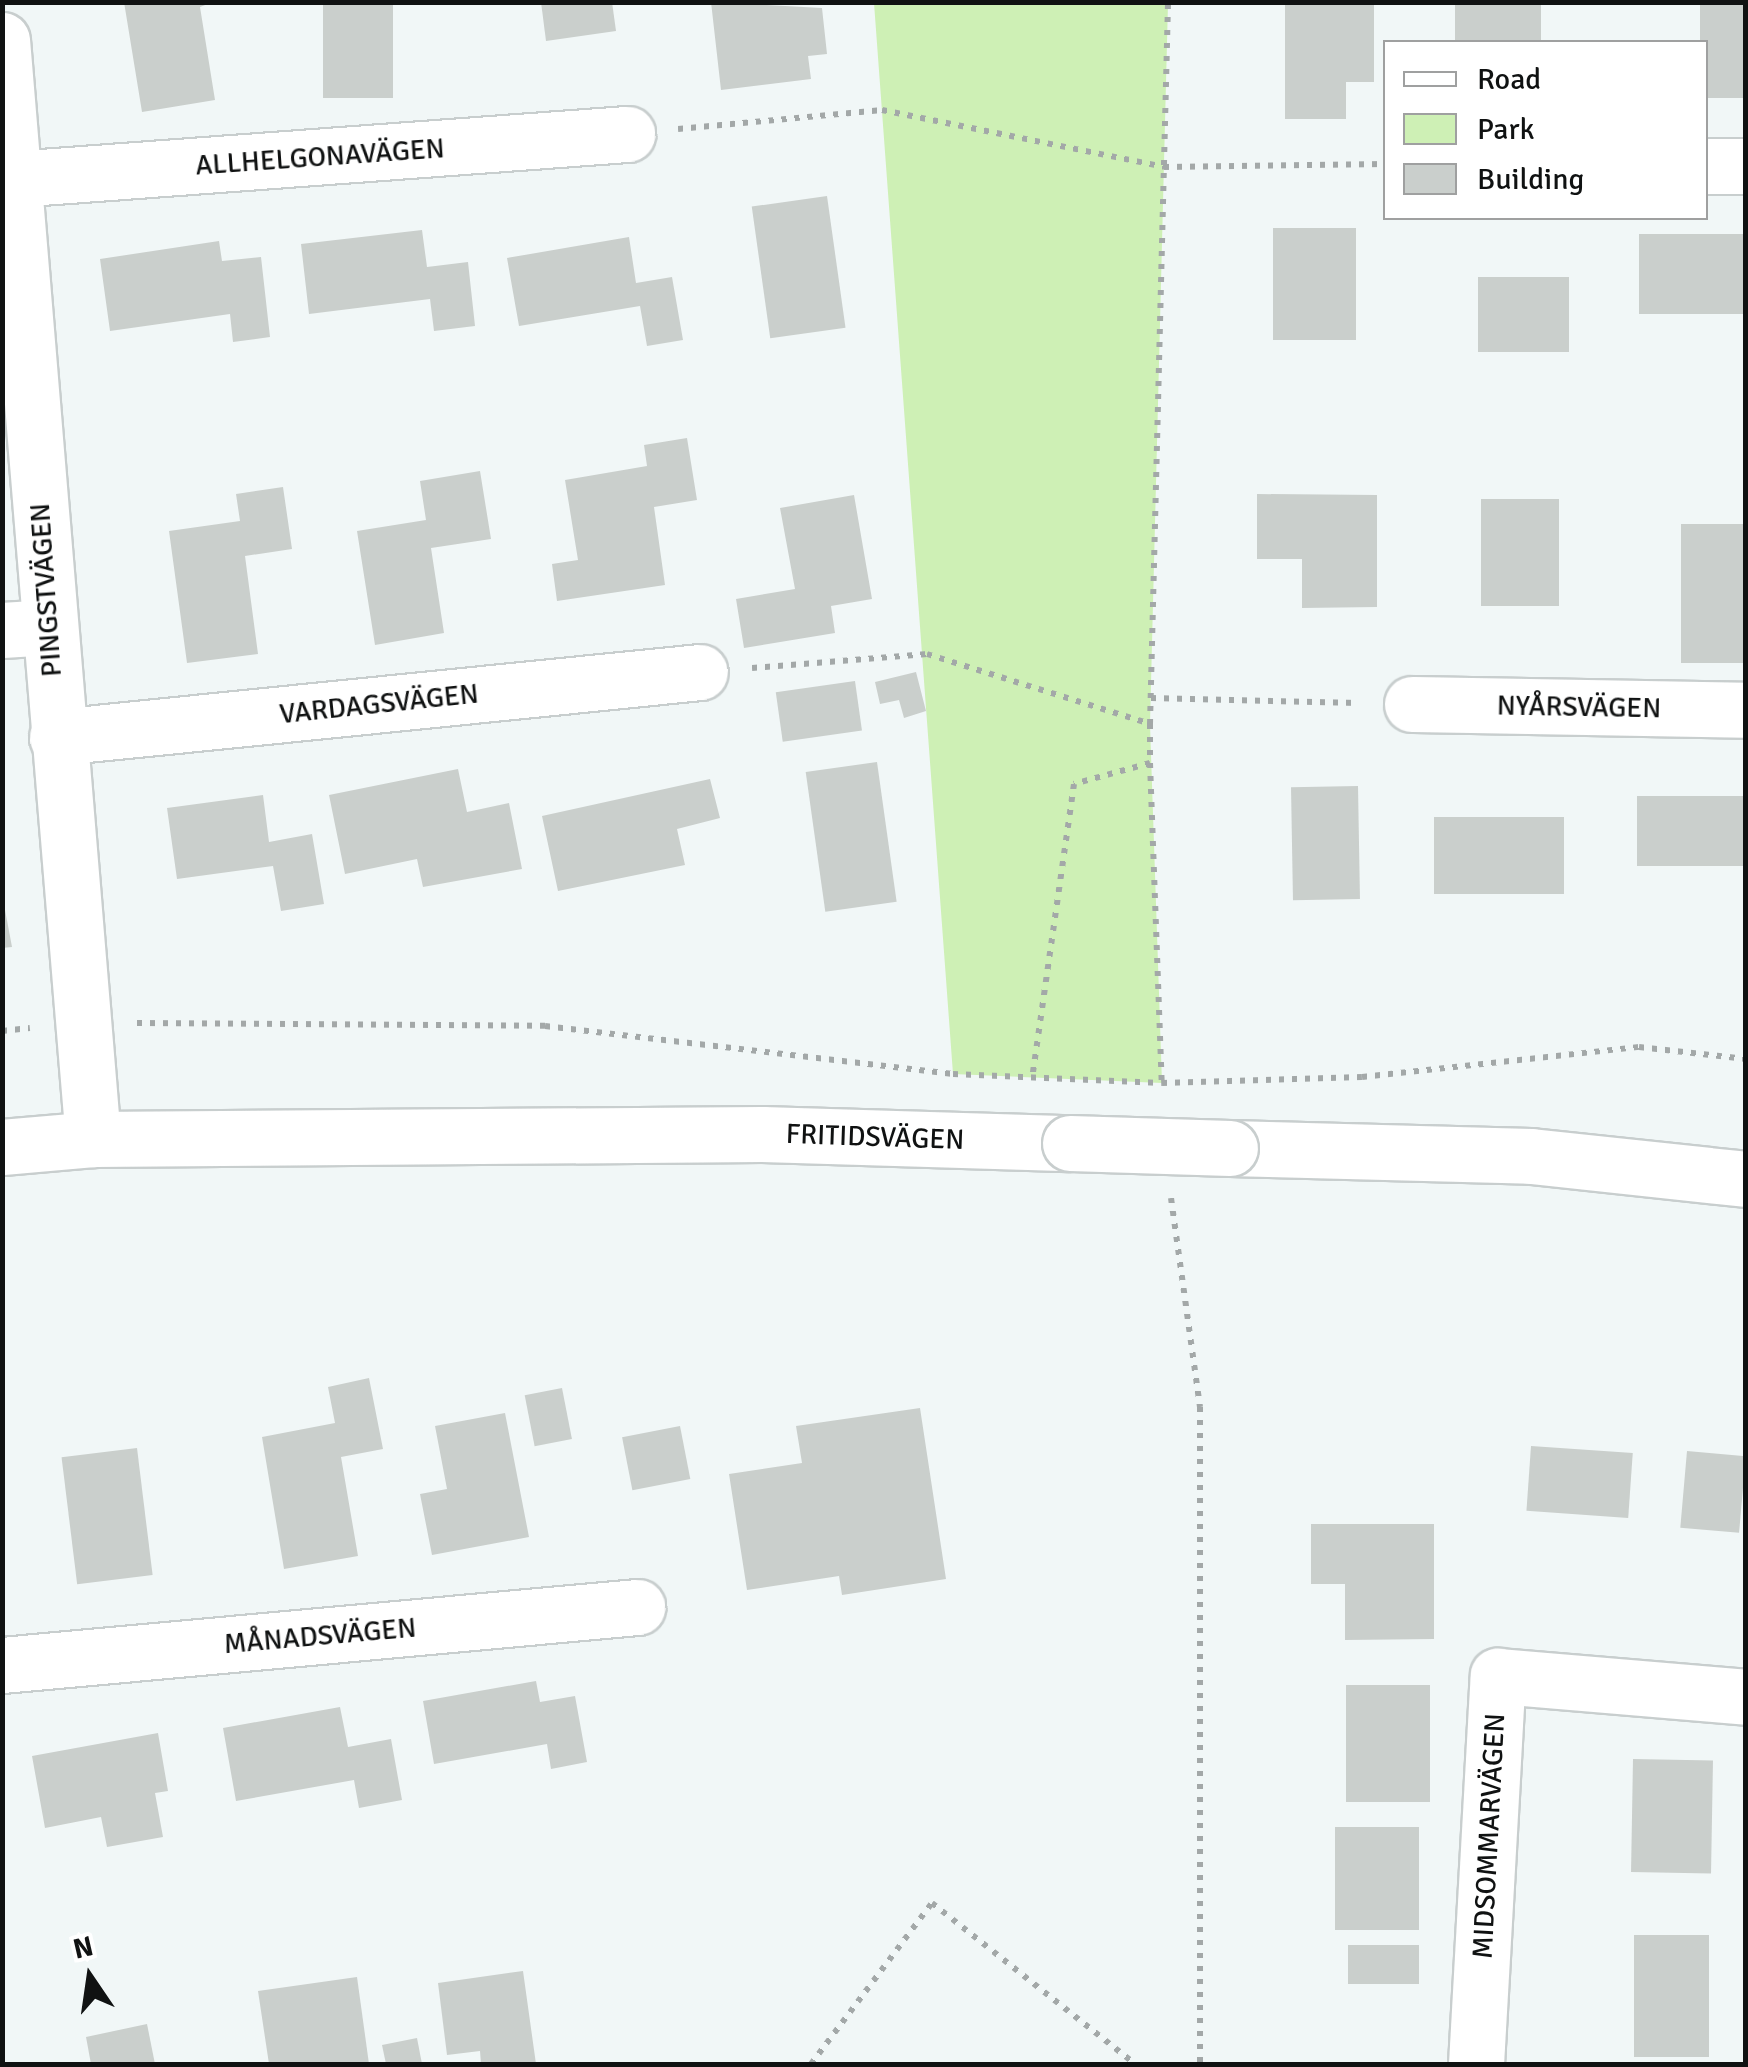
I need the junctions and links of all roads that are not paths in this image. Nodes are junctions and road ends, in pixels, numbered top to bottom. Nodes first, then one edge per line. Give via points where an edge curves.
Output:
1 (3, 61) edge
2 (627, 134) road end
3 (1708, 166) edge
4 (1746, 166) edge
5 (14, 179) junction
6 (26, 628) edge
7 (700, 672) road end
8 (1412, 704) road end
9 (1746, 710) edge
10 (56, 737) junction
11 (94, 1139) junction
12 (2, 1147) edge
13 (1746, 1180) edge
14 (637, 1608) dead end
15 (2, 1665) edge
16 (1746, 1697) edge
17 (1476, 2064) edge

1 - 5 street, PINGSTVÄGEN
2 - 5 street, ALLHELGONAVÄGEN
3 - 4 street
5 - 6 street, PINGSTVÄGEN
6 - 10 street, PINGSTVÄGEN
7 - 10 street, VARDAGSVÄGEN
8 - 9 street, NYÅRSVÄGEN
10 - 11 street, PINGSTVÄGEN
11 - 12 street, FRITIDSVÄGEN
11 - 13 street, FRITIDSVÄGEN, bridge via 762,1134 1532,1156
14 - 15 street, MÅNADSVÄGEN
16 - 17 street, MIDSOMMARVÄGEN via 1498,1676

